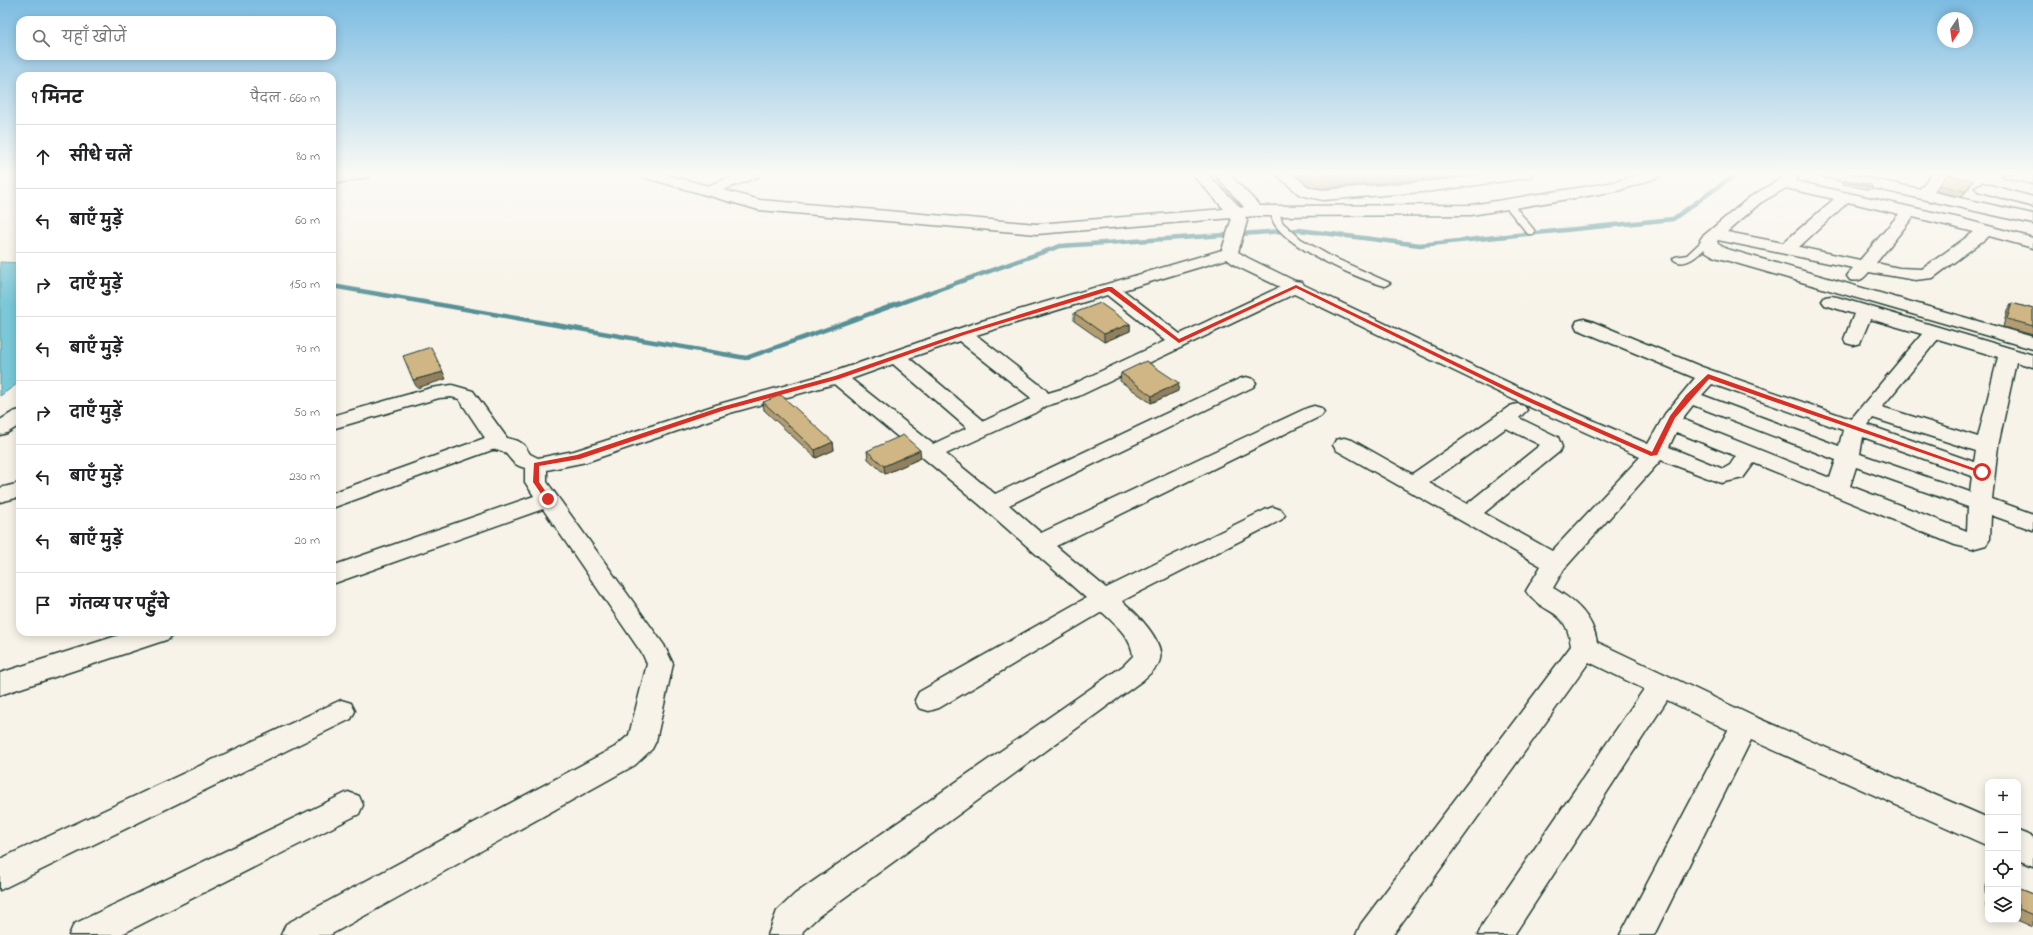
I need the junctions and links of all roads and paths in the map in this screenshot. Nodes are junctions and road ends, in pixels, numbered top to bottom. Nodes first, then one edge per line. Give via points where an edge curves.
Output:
1 (1237, 217) edge
2 (1276, 217) edge
3 (898, 218) edge
4 (1227, 218) edge
5 (1519, 218) edge
6 (1734, 218) edge
7 (1822, 218) edge
8 (1904, 218) edge
9 (1932, 218) edge
10 (1986, 231) junction
11 (1531, 232) dead end
12 (1711, 237) junction
13 (2033, 243) edge
14 (1231, 249) junction
15 (1787, 249) junction
16 (1678, 259) dead end
17 (1863, 266) junction
18 (1385, 283) dead end
19 (1296, 286) junction
20 (1847, 288) junction
21 (1110, 289) junction
22 (1831, 301) dead end
23 (1864, 311) junction
24 (1584, 325) dead end
25 (1934, 332) junction
26 (962, 334) junction
27 (1853, 339) dead end
28 (1179, 342) junction
29 (2033, 343) edge
30 (896, 357) junction
31 (2006, 360) junction
32 (2033, 361) edge
33 (2033, 374) edge
34 (1708, 376) junction
35 (837, 377) junction
36 (1246, 383) dead end
37 (1689, 397) junction
38 (1532, 401) junction
39 (1039, 402) junction
40 (1869, 410) junction
41 (1314, 412) dead end
42 (16, 419) edge
43 (1504, 419) junction
44 (336, 422) edge
45 (1670, 422) junction
46 (1854, 428) junction
47 (0, 429) edge
48 (982, 430) junction
49 (499, 443) junction
50 (1344, 445) dead end
51 (1987, 448) junction
52 (931, 453) junction
53 (1655, 453) junction
54 (1748, 453) junction
55 (1848, 456) junction
56 (536, 464) junction
57 (1982, 472) junction
58 (1412, 484) junction
59 (1838, 489) junction
60 (16, 491) edge
61 (0, 495) edge
62 (548, 499) junction
63 (336, 500) edge
64 (1979, 503) junction
65 (992, 504) junction
66 (1273, 514) dead end
67 (1468, 514) junction
68 (2033, 522) edge
69 (1039, 544) junction
70 (1555, 563) junction
71 (336, 574) edge
72 (1103, 600) junction
73 (148, 636) edge
74 (1584, 648) junction
75 (0, 684) edge
76 (1662, 685) junction
77 (929, 700) dead end
78 (341, 711) dead end
79 (1745, 725) junction
80 (348, 805) dead end
81 (1985, 831) edge
82 (2021, 846) edge
83 (2033, 852) edge
84 (0, 875) edge
85 (86, 935) edge
86 (298, 935) edge
87 (785, 935) edge
88 (1373, 935) edge
89 (1495, 935) edge
90 (1637, 935) edge

1 - 14 street
2 - 18 lane via 1290,237
3 - 4 street via 1037,229
5 - 11 lane
6 - 12 street
7 - 15 street
8 - 17 street
9 - 10 street
10 - 13 street
10 - 17 street via 1927,274 1910,274
12 - 15 street
12 - 16 lane via 1690,258
12 - 20 street via 1711,247 1722,253
14 - 19 street via 1242,262
14 - 21 street
15 - 17 street
17 - 20 street
19 - 28 street
19 - 38 street
20 - 29 street
21 - 26 street
21 - 28 street
22 - 23 street
23 - 25 street
23 - 27 street
24 - 34 street
25 - 31 street
25 - 40 street
26 - 30 street
26 - 39 street via 1038,393
28 - 39 street via 1072,392
30 - 35 street
30 - 48 street
31 - 32 street
31 - 33 street
31 - 51 street
34 - 37 street
34 - 46 street
35 - 52 street
35 - 56 street via 723,409 578,457
36 - 65 street
37 - 45 street
37 - 55 street
38 - 43 street
38 - 53 street
39 - 48 street
40 - 46 street
40 - 51 street
41 - 69 street
42 - 47 street
43 - 58 street
43 - 67 street via 1550,442 1551,447
44 - 49 street via 438,392 452,391 466,395
45 - 53 street
45 - 54 street
46 - 55 street
46 - 57 street
48 - 52 street
49 - 56 street via 510,446 522,459
49 - 63 street via 476,448
50 - 58 street
51 - 57 street
52 - 65 street
53 - 54 street via 1721,476 1737,473
53 - 70 street
54 - 59 street
55 - 59 street
55 - 64 street
56 - 62 street via 536,482
57 - 64 street
58 - 67 street
59 - 64 street via 1972,541 1978,540
60 - 61 street
62 - 71 street
62 - 86 street via 655,652 660,664 642,741 624,756
64 - 68 street
65 - 69 street
66 - 72 street
67 - 70 street
69 - 72 street
70 - 74 street via 1540,585 1539,591 1577,620 1584,634
72 - 77 street
72 - 87 street via 1127,620 1146,646 1146,659 1134,673 807,905 789,922
73 - 75 street
74 - 76 street
74 - 88 street
76 - 79 street
76 - 89 street
78 - 84 street
79 - 81 street
79 - 90 street
80 - 85 street
82 - 83 street

